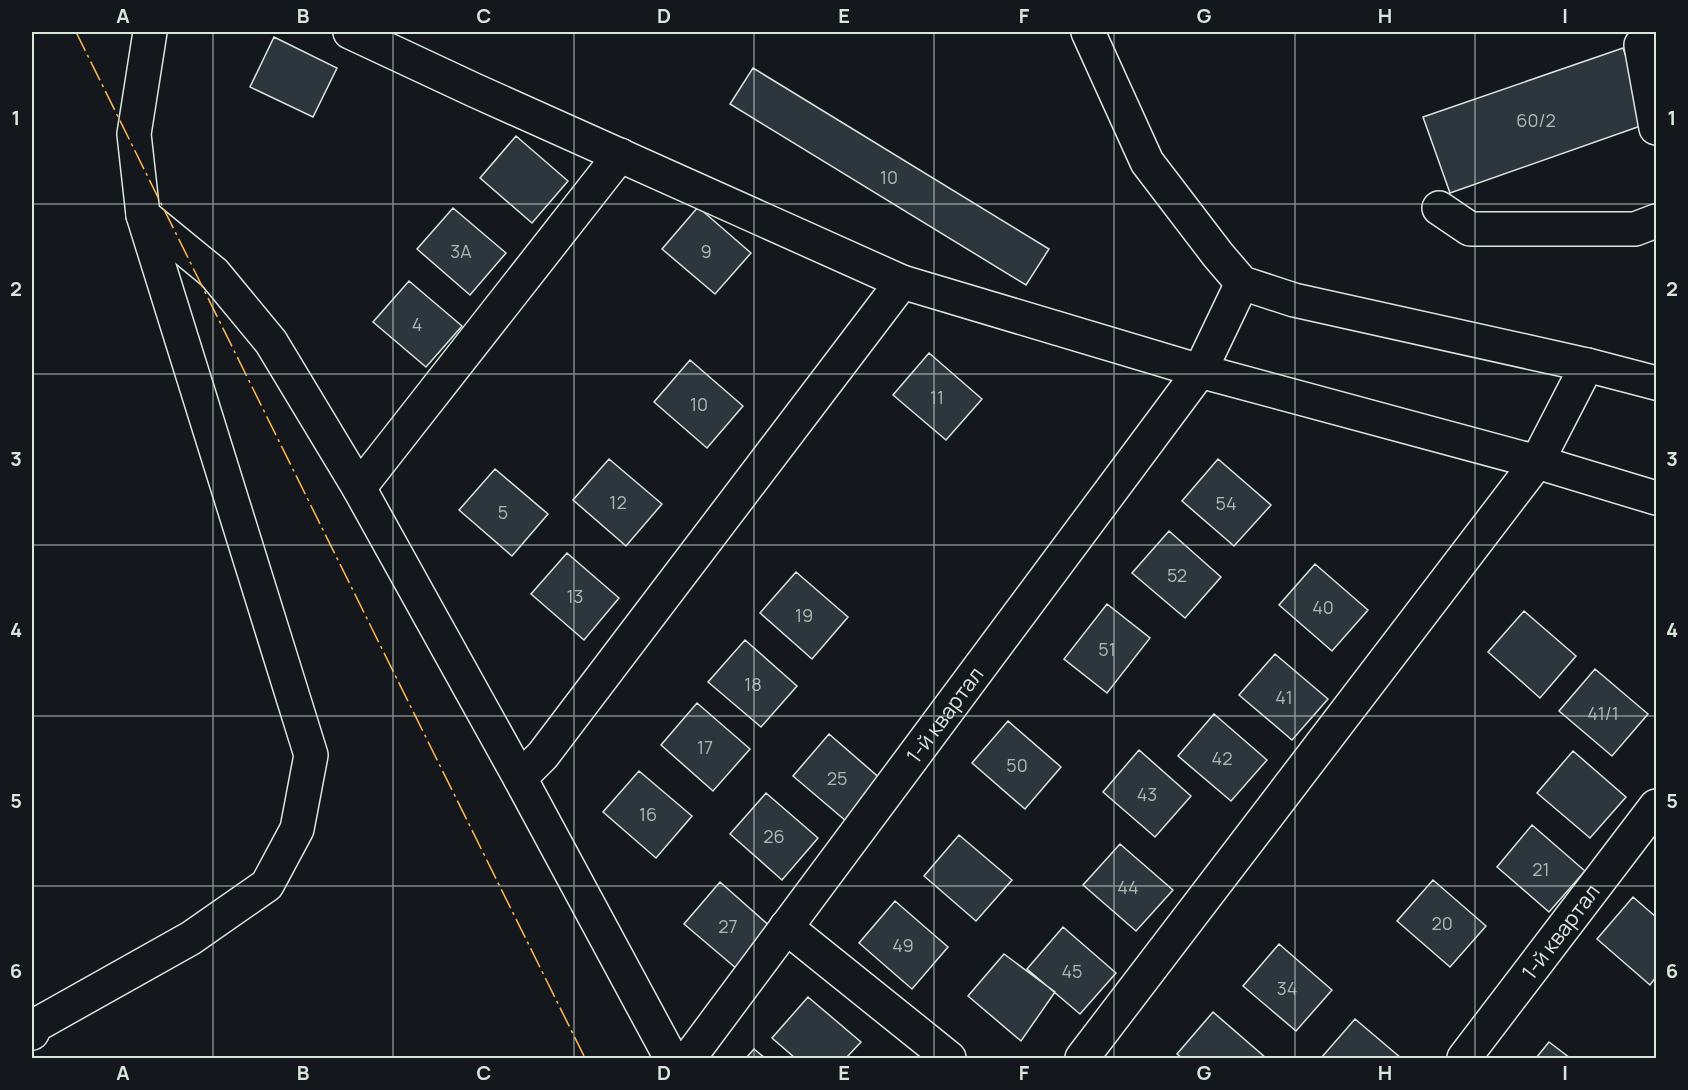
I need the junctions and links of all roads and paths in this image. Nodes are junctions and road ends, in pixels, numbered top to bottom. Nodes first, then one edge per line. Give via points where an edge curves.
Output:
1 (150, 32) edge
2 (350, 32) edge
3 (1089, 32) edge
4 (1656, 39) edge
5 (1656, 128) edge
6 (620, 155) junction
7 (1439, 208) dead end
8 (143, 215) junction
9 (1656, 221) edge
10 (902, 282) junction
11 (1242, 283) junction
12 (1587, 365) junction
13 (1200, 371) junction
14 (1656, 383) edge
15 (1537, 462) junction
16 (359, 488) junction
17 (1656, 498) edge
18 (520, 778) junction
19 (1656, 806) edge
20 (786, 927) junction
21 (32, 1032) edge
22 (671, 1059) edge
23 (689, 1059) edge
24 (949, 1059) edge
25 (1082, 1059) edge
26 (1464, 1059) edge

1 - 8 street via 134,134
2 - 6 street
3 - 11 street via 1147,162
4 - 5 street via 1641,45
6 - 10 street
6 - 16 street
7 - 9 street via 1470,229 1635,229
8 - 16 street via 214,273 272,342
8 - 21 street via 311,755 297,830 267,885 191,938 36,1025
10 - 13 street
10 - 18 street via 543,755
11 - 12 street via 1294,300
11 - 13 street, 1-й квартал
12 - 14 street
12 - 15 street
13 - 15 street
13 - 20 street, 1-й квартал
15 - 17 street
15 - 25 street
16 - 18 street
18 - 22 street
19 - 26 street, 1-й квартал
20 - 23 street, 1-й квартал
20 - 24 street

